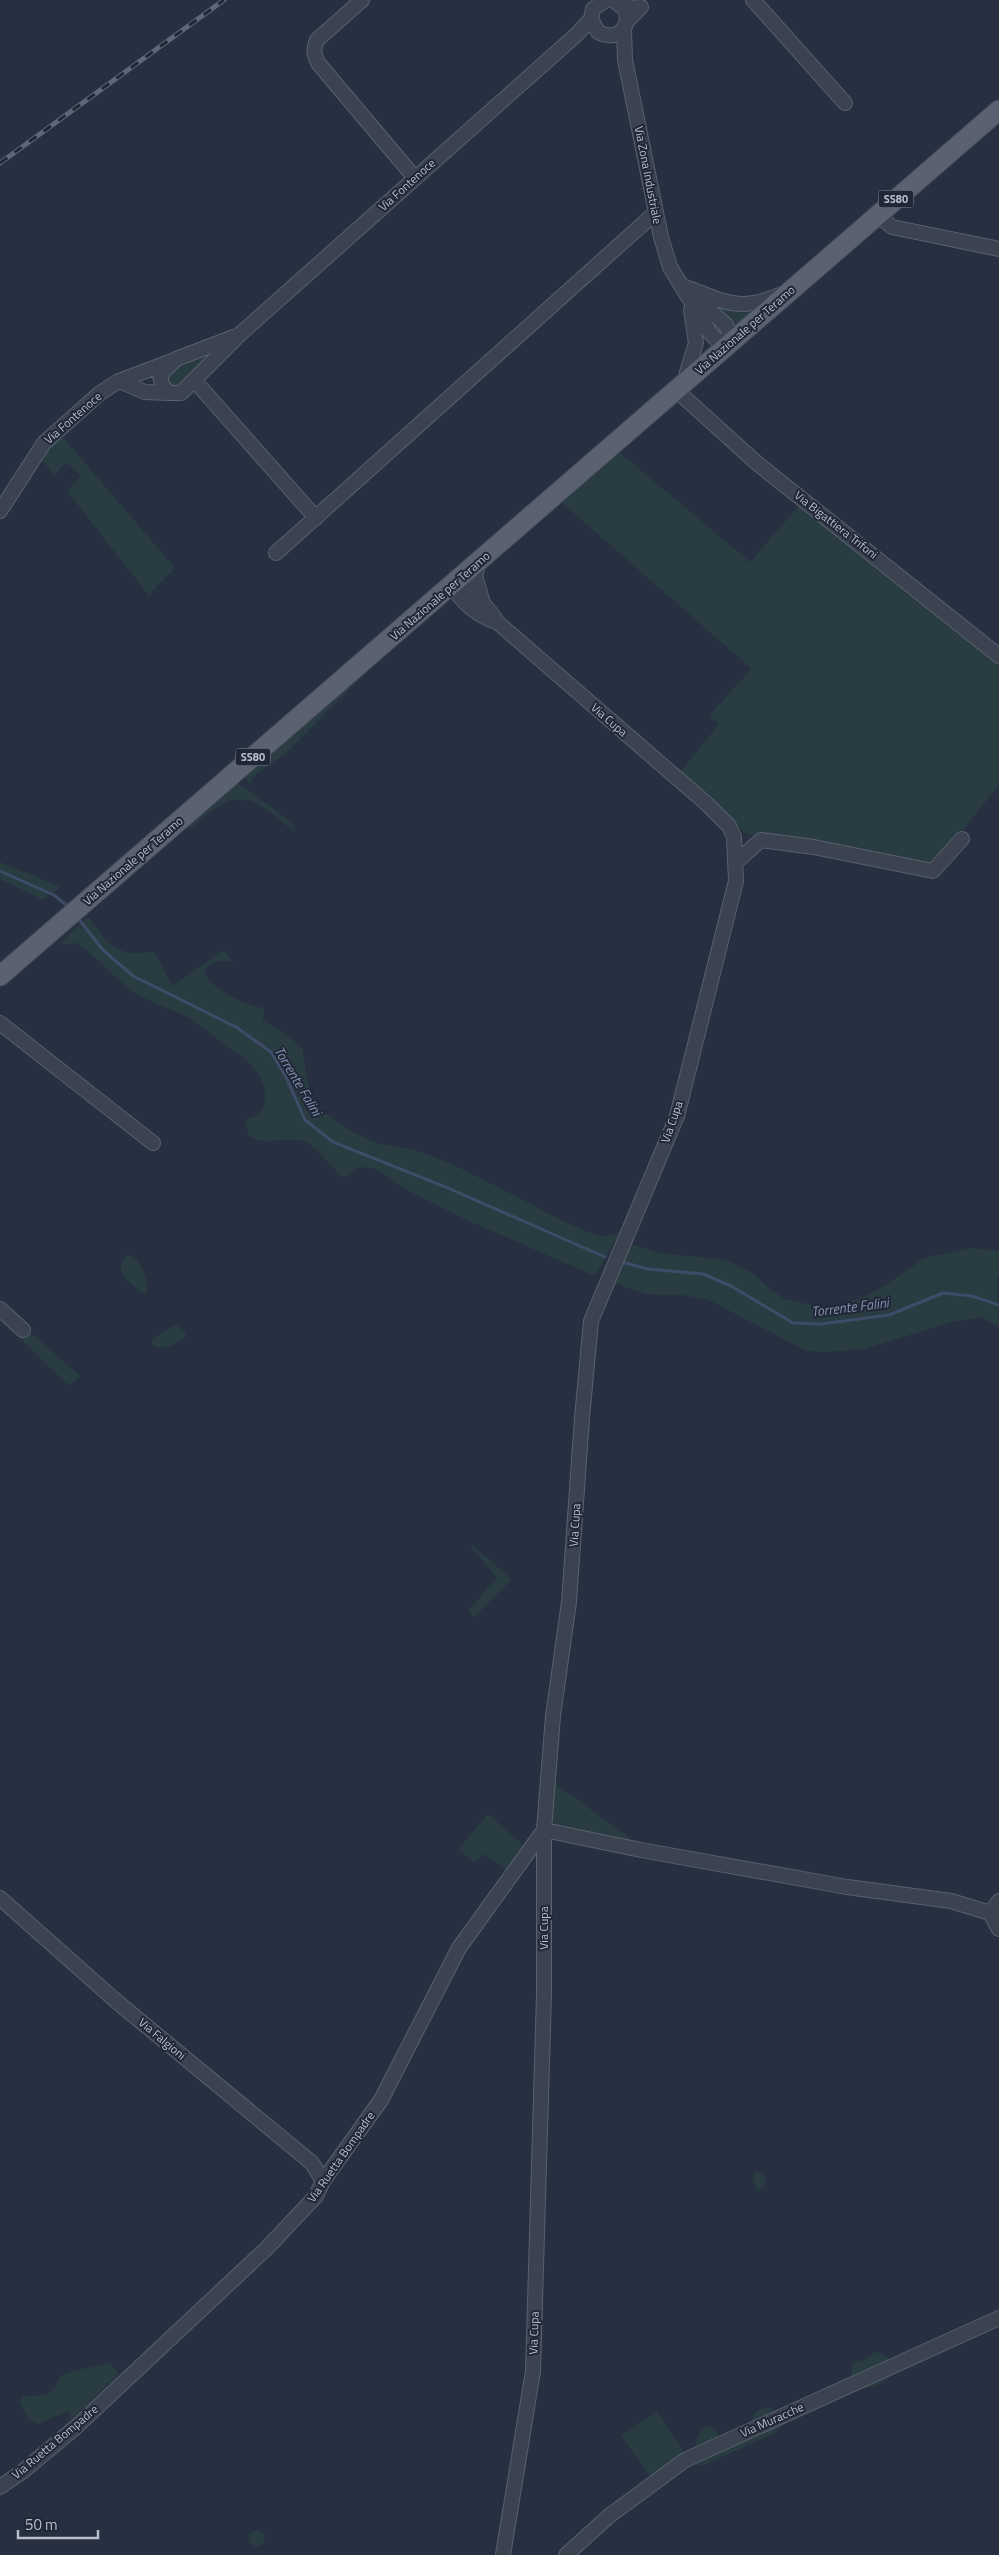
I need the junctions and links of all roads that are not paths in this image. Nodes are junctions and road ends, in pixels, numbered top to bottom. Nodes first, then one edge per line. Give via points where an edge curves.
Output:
1 (362, 0) edge
2 (606, 0) edge
3 (753, 0) edge
4 (618, 2) edge
5 (645, 4) edge
6 (592, 9) edge
7 (626, 25) junction
8 (604, 34) junction
9 (575, 36) junction
10 (625, 60) junction
11 (845, 103) dead end
12 (999, 110) edge
13 (415, 178) junction
14 (654, 214) junction
15 (878, 215) junction
16 (999, 249) edge
17 (683, 286) junction
18 (793, 289) junction
19 (239, 334) junction
20 (732, 342) junction
21 (176, 359) junction
22 (194, 380) junction
23 (119, 381) junction
24 (680, 387) junction
25 (169, 393) junction
26 (0, 511) edge
27 (316, 518) junction
28 (276, 553) dead end
29 (479, 561) junction
30 (453, 584) junction
31 (479, 606) junction
32 (423, 610) junction
33 (999, 656) edge
34 (962, 839) dead end
35 (736, 862) junction
36 (0, 976) edge
37 (0, 1023) edge
38 (152, 1143) dead end
39 (0, 1309) edge
40 (23, 1330) dead end
41 (544, 1830) junction
42 (0, 1898) edge
43 (999, 1901) edge
44 (990, 1913) junction
45 (999, 1929) edge
46 (324, 2181) junction
47 (999, 2318) edge
48 (0, 2487) edge
49 (503, 2555) edge
50 (566, 2555) edge

1 - 13 street via 317,40 315,56
2 - 6 street, Via Fontenoce
3 - 11 street
4 - 5 street via 633,8
4 - 7 street, Via Zona Industriale
5 - 7 street
6 - 8 street, Via Zona Industriale
6 - 9 street, Via Fontenoce
7 - 8 street
7 - 10 street, Via Zona Industriale
8 - 9 street
8 - 10 street, Via Zona Industriale via 619,48
9 - 13 street, Via Fontenoce
10 - 14 street, Via Zona Industriale
12 - 15 main road, Via Nazionale per Teramo / SS80
13 - 19 street, Via Fontenoce
14 - 17 street, Via Zona Industriale via 670,267
14 - 27 street
15 - 16 street via 892,228
15 - 18 main road, Via Nazionale per Teramo / SS80
17 - 18 street via 717,301 742,305
17 - 20 street via 726,325
17 - 24 street via 696,343
18 - 20 main road, Via Nazionale per Teramo / SS80
19 - 21 street, Via Fontenoce
19 - 22 street, Via Fontenoce
20 - 24 main road, Via Nazionale per Teramo / SS80
21 - 23 street, Via Fontenoce
21 - 25 street, Via Fontenoce via 160,375 162,385
22 - 25 street, Via Fontenoce via 181,392
22 - 27 street
23 - 25 street, Via Fontenoce via 146,392
23 - 26 street, Via Fontenoce via 100,393 44,443
24 - 29 main road, Via Nazionale per Teramo / SS80
24 - 33 street, Via Bigattiera Trifoni via 758,464
27 - 28 street
29 - 30 main road, Via Nazionale per Teramo / SS80
29 - 31 street, Via Cupa via 475,576
30 - 31 street, Via Cupa via 462,586
30 - 32 main road, Via Nazionale per Teramo / SS80
31 - 32 street via 447,600
31 - 35 street, Via Cupa via 713,810 729,826 734,837
32 - 36 main road, Via Nazionale per Teramo / SS80
34 - 35 street via 933,871 814,847 761,840
35 - 41 street, Via Cupa via 736,881 676,1116 591,1321 570,1602 552,1716
37 - 38 street
39 - 40 street
41 - 44 street via 847,1887 951,1901
41 - 46 street, Via Ruetta Bompadre via 459,1948 381,2100
41 - 49 street, Via Cupa via 544,1994 533,2371
42 - 46 street, Via Falgioni via 116,2001 312,2163
43 - 44 street
44 - 45 street
46 - 48 street, Via Ruetta Bompadre via 316,2196 268,2246 76,2427
47 - 50 street, Via Muracche via 685,2460 609,2516

